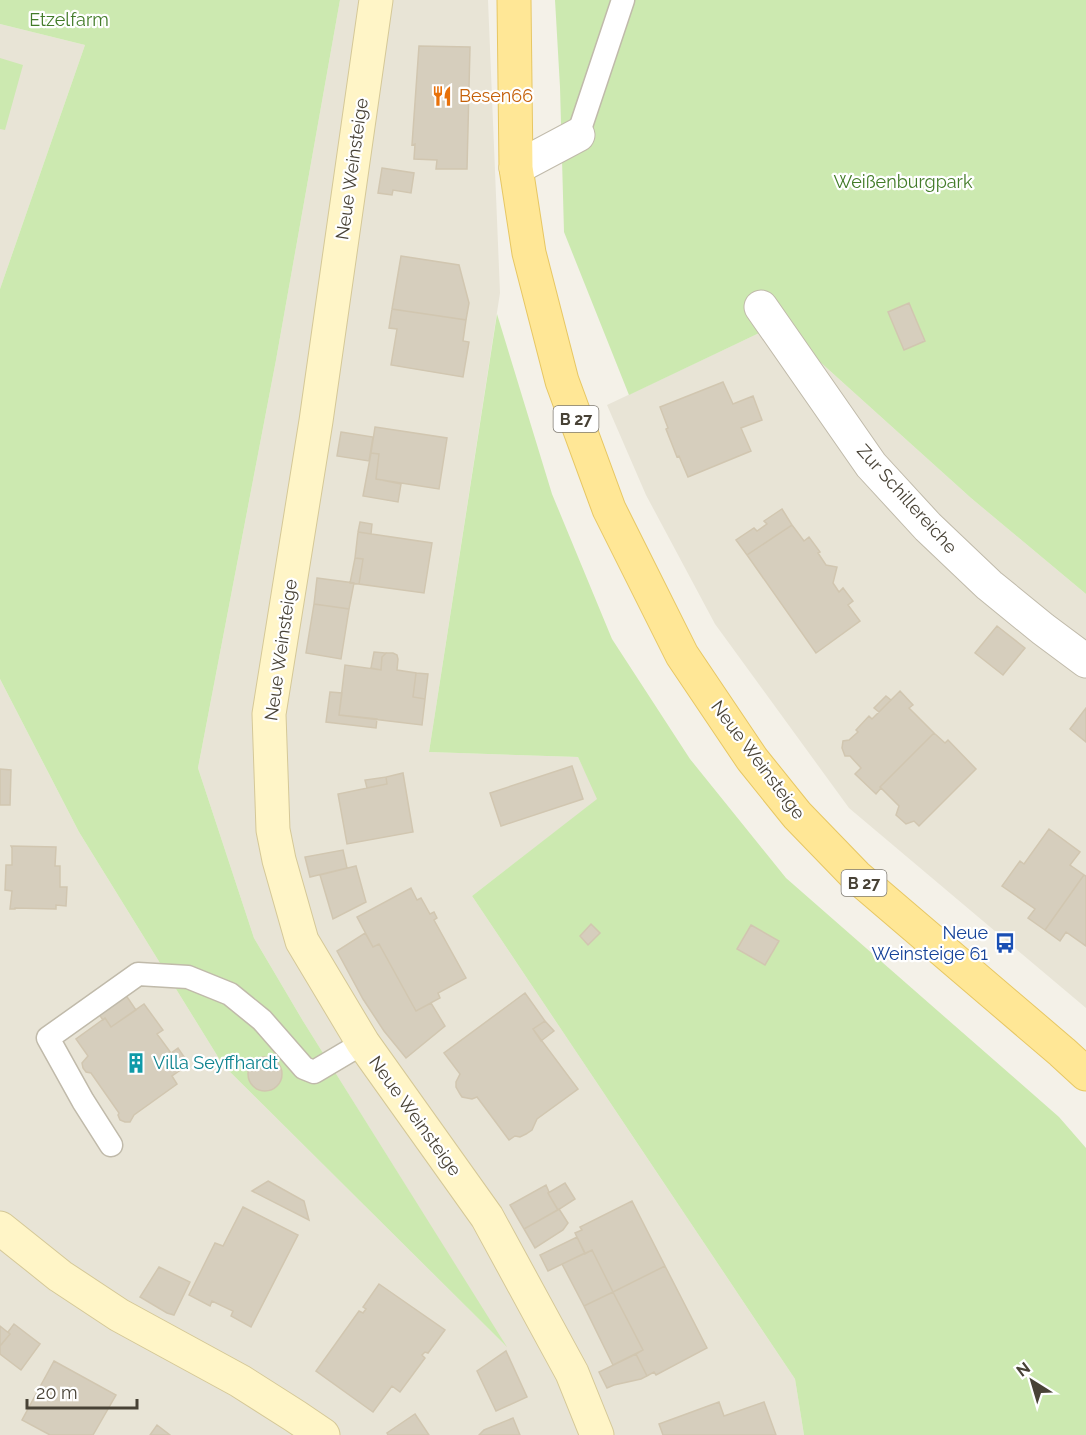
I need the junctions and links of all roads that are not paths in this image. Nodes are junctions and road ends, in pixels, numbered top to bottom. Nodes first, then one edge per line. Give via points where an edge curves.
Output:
1 (376, 0) edge
2 (514, 0) edge
3 (623, 0) edge
4 (578, 135) joint
5 (516, 168) junction
6 (760, 307) dead end
7 (1086, 661) edge
8 (363, 1043) junction
9 (1086, 1074) edge
10 (111, 1144) dead end
11 (0, 1228) edge
12 (323, 1435) edge
13 (597, 1435) edge

1 - 8 main road, Neue Weinsteige via 316,421 269,714 273,830 302,941
2 - 5 main road, Neue Weinsteige / B 27
3 - 4 lane
4 - 5 street
5 - 9 main road, Neue Weinsteige / B 27 via 529,253 562,381 609,509 681,655 752,759 797,815 856,876
6 - 7 street, Zur Schillereiche via 871,465 928,527 989,585
8 - 10 lane via 314,1072 304,1068 262,1020 230,994 188,977 138,974 48,1038
8 - 13 main road, Neue Weinsteige via 487,1216 572,1373
11 - 12 main road via 60,1276 119,1315 240,1381

